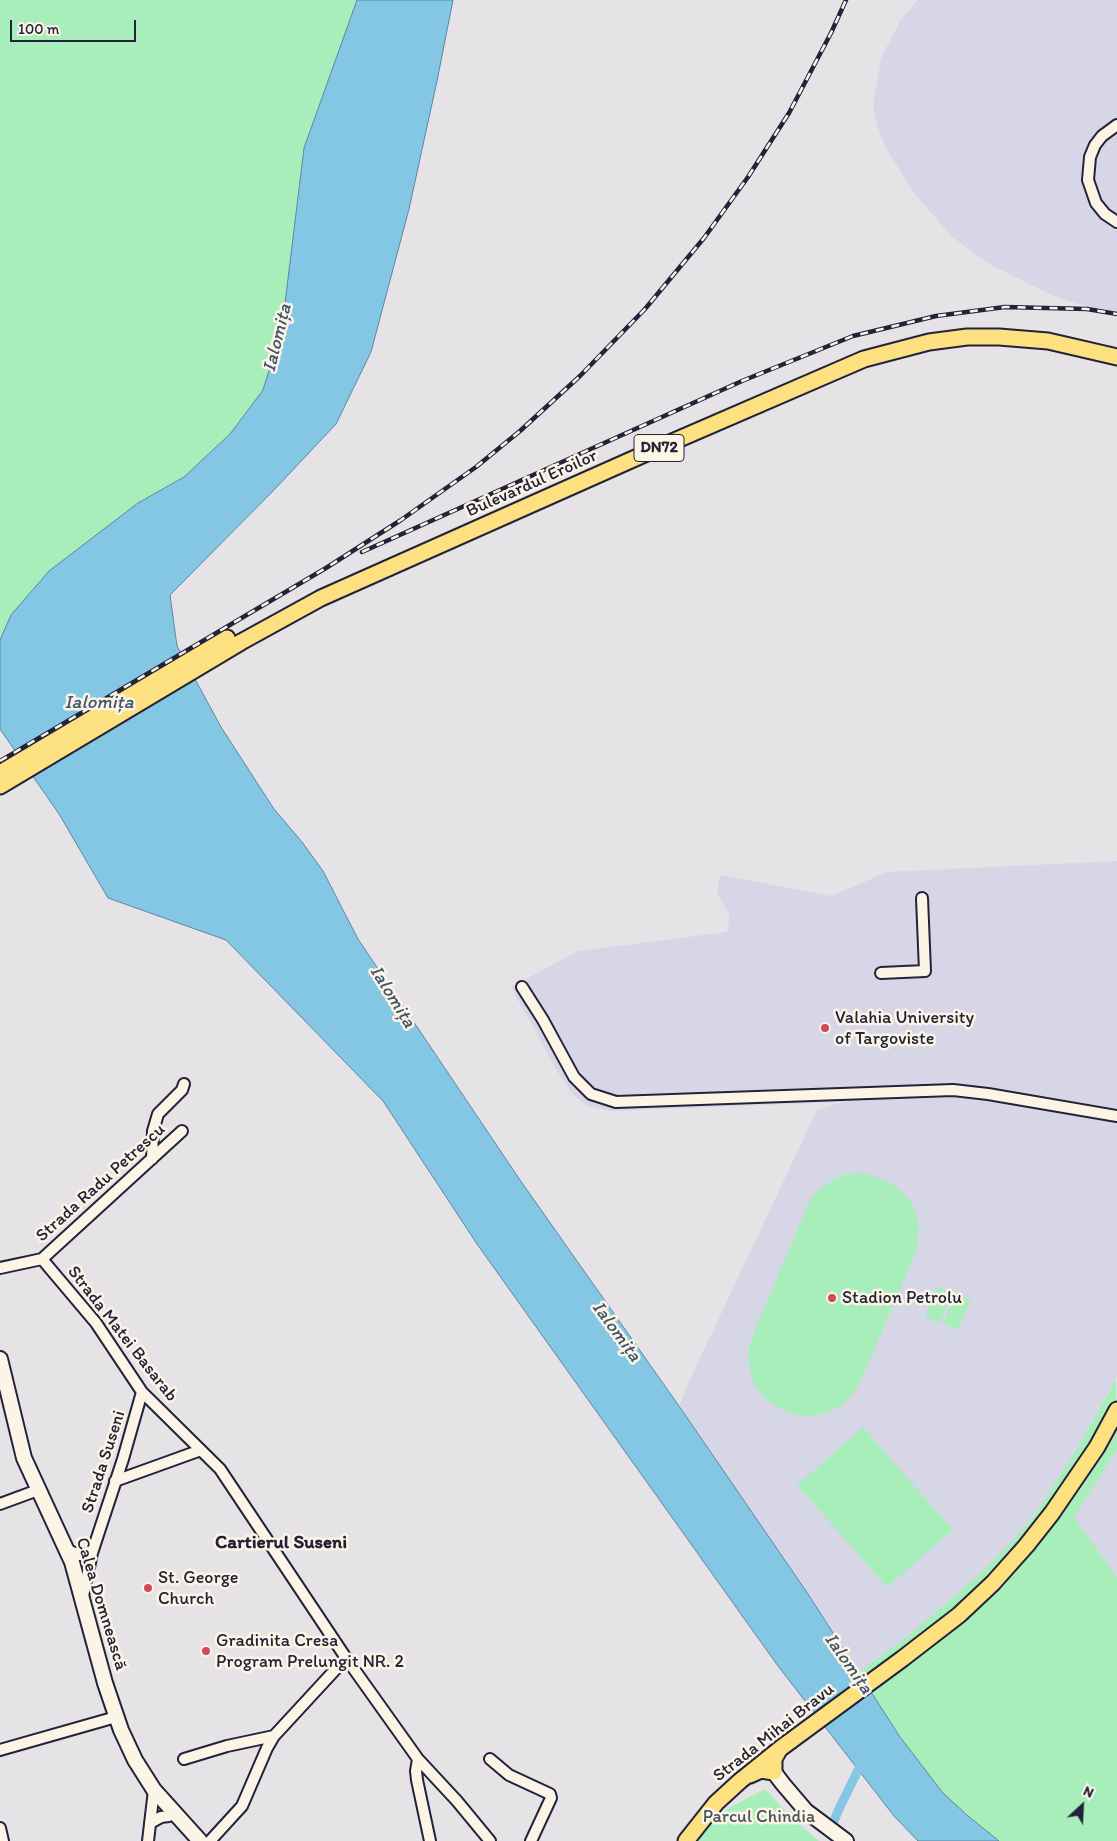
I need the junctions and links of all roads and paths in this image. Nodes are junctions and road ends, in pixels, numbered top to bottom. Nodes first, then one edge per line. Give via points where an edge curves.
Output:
1 (1117, 125) edge
2 (1117, 222) edge
3 (1117, 350) edge
4 (1117, 357) edge
5 (239, 637) junction
6 (0, 773) edge
7 (0, 786) edge
8 (922, 898) dead end
9 (881, 973) dead end
10 (522, 987) dead end
11 (184, 1084) dead end
12 (1117, 1116) edge
13 (182, 1131) dead end
14 (152, 1159) junction
15 (42, 1259) junction
16 (0, 1268) edge
17 (0, 1359) edge
18 (0, 1387) edge
19 (142, 1392) junction
20 (1117, 1410) edge
21 (1117, 1422) edge
22 (1097, 1447) junction
23 (201, 1450) junction
24 (116, 1481) junction
25 (35, 1491) junction
26 (0, 1504) edge
27 (67, 1550) junction
28 (92, 1553) junction
29 (78, 1573) junction
30 (346, 1658) junction
31 (113, 1718) junction
32 (274, 1736) junction
33 (0, 1750) edge
34 (184, 1759) dead end
35 (418, 1759) junction
36 (490, 1759) dead end
37 (770, 1766) junction
38 (153, 1794) junction
39 (169, 1816) junction
40 (150, 1824) junction
41 (0, 1828) edge
42 (3, 1841) edge
43 (148, 1841) edge
44 (191, 1841) edge
45 (200, 1841) edge
46 (210, 1841) edge
47 (430, 1841) edge
48 (490, 1841) edge
49 (531, 1841) edge
50 (686, 1841) edge
51 (846, 1841) edge

1 - 2 street via 1095,145 1090,157 1088,180 1096,203
3 - 5 main road, Bulevardul Eroilor / DN72 via 1050,335 966,330 927,335 862,351 361,570 282,607
4 - 5 main road, Bulevardul Eroilor / DN72 via 1048,341 975,337 929,342 864,359
5 - 6 main road, Bulevardul Eroilor / DN72
5 - 7 main road, Bulevardul Eroilor / DN72
8 - 9 street via 925,970
10 - 12 street via 574,1077 590,1094 616,1102 953,1090
11 - 14 street via 158,1114 153,1131
13 - 14 street, Strada Radu Petrescu
14 - 15 street, Strada Radu Petrescu
15 - 16 street, Strada Matei Basarab
15 - 19 street, Strada Matei Basarab via 96,1324
17 - 25 main road, Calea Domnească
18 - 25 main road, Calea Domnească via 18,1459
19 - 23 street, Strada Matei Basarab
19 - 24 street, Strada Suseni
20 - 22 main road, Strada Mihai Bravu
21 - 22 main road, Strada Mihai Bravu
22 - 37 main road, Strada Mihai Bravu via 1052,1513 1011,1563 959,1615 781,1748
23 - 24 street
23 - 30 street, Strada Matei Basarab via 220,1469
24 - 28 street, Strada Suseni
25 - 26 street
25 - 27 main road, Calea Domnească
25 - 29 main road, Calea Domnească via 54,1535
27 - 28 street via 80,1555
27 - 29 main road, Calea Domnească
28 - 29 street, Strada Suseni
29 - 31 main road, Calea Domnească
29 - 31 main road, Calea Domnească
30 - 32 street
30 - 35 street, Strada Matei Basarab
31 - 33 street
31 - 38 main road, Calea Domnească
32 - 34 street
32 - 46 street via 244,1802
35 - 47 street via 416,1780
35 - 48 street, Strada Matei Basarab
36 - 49 street via 509,1775 550,1794
37 - 50 main road, Strada Mihai Bravu via 740,1780 716,1803
37 - 51 main road via 806,1811
38 - 39 main road
38 - 40 street
38 - 45 main road, Calea Domnească
39 - 40 street
39 - 44 main road
40 - 43 street
41 - 42 street

